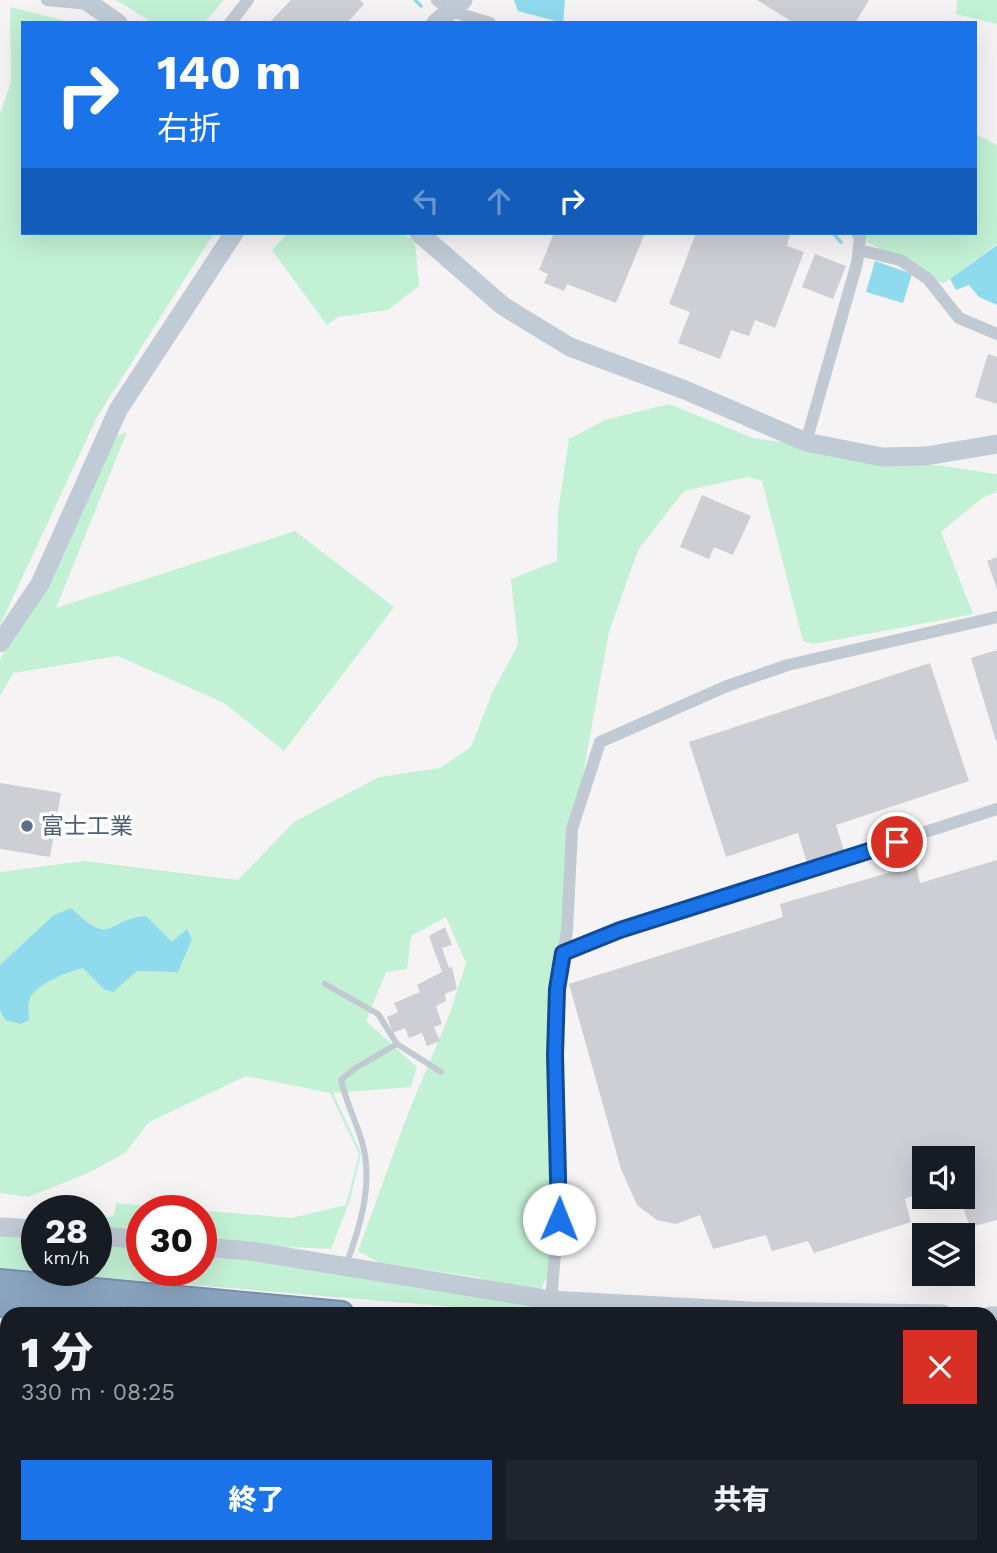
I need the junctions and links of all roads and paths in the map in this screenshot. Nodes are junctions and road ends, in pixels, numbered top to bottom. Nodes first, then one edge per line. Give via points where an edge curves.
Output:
1 (47, 0) edge
2 (248, 0) edge
3 (87, 2) edge
4 (447, 8) edge
5 (115, 21) edge
6 (232, 21) edge
7 (484, 21) edge
8 (233, 235) edge
9 (421, 235) edge
10 (858, 235) edge
11 (859, 250) junction
12 (997, 334) edge
13 (806, 442) junction
14 (997, 444) edge
15 (997, 617) edge
16 (0, 643) edge
17 (997, 809) edge
18 (563, 953) junction
19 (325, 984) dead end
20 (397, 1044) junction
21 (441, 1072) dead end
22 (0, 1227) edge
23 (21, 1228) edge
24 (217, 1248) edge
25 (345, 1266) junction
26 (0, 1282) edge
27 (551, 1300) junction
28 (0, 1304) edge
29 (35, 1307) edge
30 (266, 1307) edge
31 (658, 1307) edge

1 - 3 street
2 - 6 street
3 - 5 street
4 - 7 street
8 - 16 street via 118,410 40,584
9 - 13 street via 503,306 570,346
10 - 11 street
11 - 12 street via 900,260 928,279 959,318
11 - 13 street
13 - 14 street via 882,457 926,456
15 - 18 street via 788,665 727,686 600,742 572,829
17 - 18 street via 620,930
18 - 27 street via 555,1055 560,1196
19 - 20 lane via 378,1014
20 - 21 lane
20 - 25 lane via 341,1080 348,1111 363,1143 366,1178 361,1226
22 - 23 street
24 - 25 street
25 - 27 street
26 - 30 highway
27 - 31 street
28 - 29 highway

